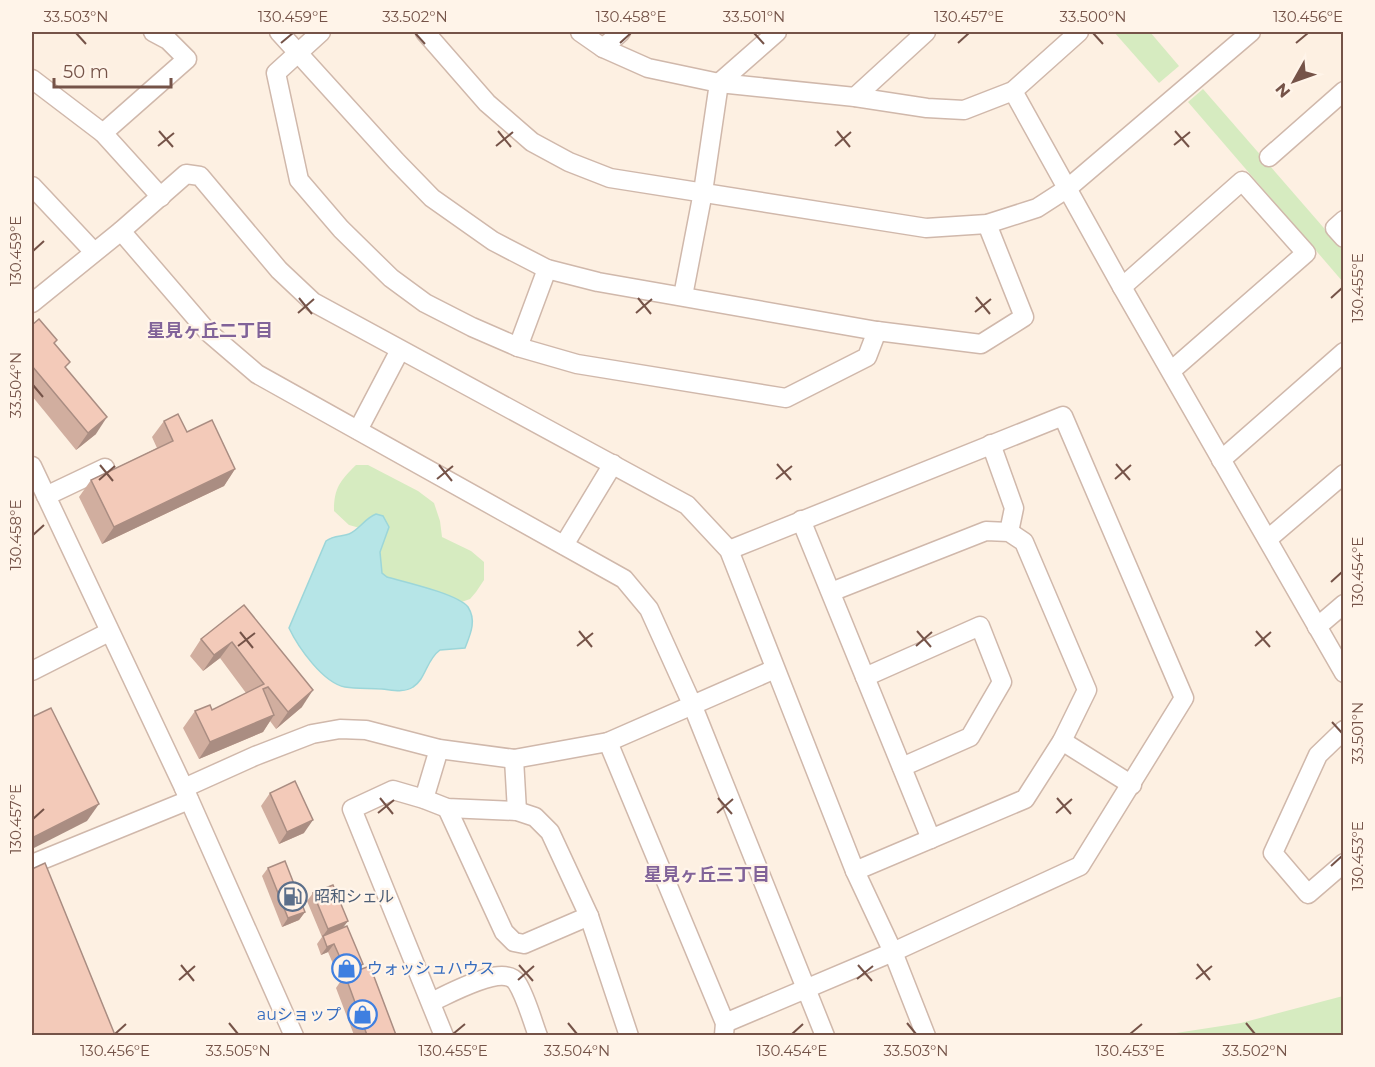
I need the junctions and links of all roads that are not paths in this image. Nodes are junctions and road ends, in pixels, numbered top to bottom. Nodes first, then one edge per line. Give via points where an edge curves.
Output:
1 (153, 32) edge
2 (279, 32) edge
3 (321, 32) edge
4 (424, 32) edge
5 (580, 32) edge
6 (621, 32) edge
7 (777, 32) edge
8 (926, 32) edge
9 (1078, 32) edge
10 (1251, 32) edge
11 (603, 48) junction
12 (298, 53) junction
13 (32, 79) edge
14 (719, 83) junction
15 (1014, 91) junction
16 (1344, 91) edge
17 (855, 97) junction
18 (103, 133) junction
19 (1269, 157) dead end
20 (32, 186) edge
21 (1068, 188) junction
22 (703, 192) junction
23 (160, 197) junction
24 (1344, 220) edge
25 (987, 224) junction
26 (121, 231) junction
27 (1344, 238) edge
28 (94, 252) junction
29 (547, 269) junction
30 (1122, 287) junction
31 (683, 296) junction
32 (32, 300) edge
33 (877, 331) junction
34 (518, 347) junction
35 (400, 350) junction
36 (1344, 352) edge
37 (1171, 371) junction
38 (358, 430) junction
39 (991, 444) junction
40 (1221, 460) junction
41 (613, 464) junction
42 (32, 466) edge
43 (105, 468) dead end
44 (1344, 474) edge
45 (46, 496) junction
46 (801, 520) junction
47 (1009, 532) junction
48 (1268, 539) junction
49 (564, 545) junction
50 (729, 550) junction
51 (831, 592) junction
52 (1344, 604) edge
53 (1317, 627) junction
54 (109, 632) junction
55 (775, 669) junction
56 (32, 671) edge
57 (1344, 674) edge
58 (865, 677) junction
59 (692, 705) junction
60 (1344, 730) edge
61 (1062, 741) junction
62 (608, 742) junction
63 (439, 749) junction
64 (514, 759) junction
65 (902, 767) junction
66 (1132, 785) junction
67 (186, 794) junction
68 (424, 799) junction
69 (447, 808) junction
70 (517, 811) junction
71 (931, 839) junction
72 (1344, 863) edge
73 (32, 864) edge
74 (855, 871) junction
75 (589, 916) junction
76 (893, 952) junction
77 (807, 987) junction
78 (431, 1002) junction
79 (724, 1029) edge
80 (294, 1035) edge
81 (444, 1035) edge
82 (538, 1035) edge
83 (629, 1035) edge
84 (825, 1035) edge
85 (926, 1035) edge

1 - 18 street via 168,40 187,59
2 - 12 street
3 - 12 street
4 - 22 street via 487,103 532,142 610,178
5 - 11 street
6 - 11 street
7 - 14 street
8 - 17 street
9 - 15 street
10 - 21 street
11 - 14 street via 648,68
12 - 29 street via 432,198 493,241
12 - 34 street via 276,73 298,180 391,278 425,303
13 - 18 street
14 - 17 street
14 - 22 street
15 - 17 street via 964,110
15 - 21 street
16 - 19 street
18 - 23 street
20 - 28 street
21 - 25 street via 1037,208
21 - 30 street
22 - 25 street via 926,228
22 - 31 street
23 - 26 street
23 - 35 street via 186,174 200,176 279,270 313,302
24 - 27 street via 1335,228
25 - 33 street via 1024,317 981,344
26 - 28 street
26 - 38 street via 208,333 256,374
28 - 32 street
29 - 31 street
29 - 34 street
30 - 37 street
30 - 37 street via 1242,181 1306,253
31 - 33 street
33 - 34 street via 867,357 786,398 577,364
35 - 38 street
35 - 41 street
36 - 40 street
37 - 40 street
38 - 49 street
39 - 46 street
39 - 47 street via 1014,508
39 - 66 street via 1063,416 1185,698
40 - 48 street
41 - 49 street
41 - 50 street via 687,505
42 - 45 street
43 - 45 street
44 - 48 street
45 - 54 street
46 - 50 street
46 - 51 street
47 - 51 street via 986,531
47 - 61 street via 1024,542 1087,690
48 - 53 street
49 - 59 street via 624,579 649,609
50 - 55 street
51 - 58 street
52 - 53 street
53 - 57 street
54 - 56 street
54 - 67 street
55 - 59 street
55 - 74 street
58 - 65 street
58 - 65 street via 980,626 1002,682 970,737
59 - 62 street
59 - 77 street
60 - 72 street via 1318,755 1273,854 1308,894
61 - 66 street
61 - 71 street via 1025,799
62 - 64 street
62 - 79 street
63 - 64 street
63 - 67 street via 366,730 340,729 312,734 255,756
63 - 68 street
64 - 70 street
65 - 71 street
66 - 76 street via 1080,866
67 - 73 street
67 - 80 street
68 - 69 street
68 - 78 street via 393,790 352,809
69 - 70 street
69 - 75 street via 504,932 514,942 524,944
70 - 75 street via 535,817 550,832
71 - 74 street
74 - 76 street
75 - 83 street
76 - 77 street
76 - 85 street
77 - 79 street
77 - 84 street
78 - 81 street
78 - 82 street via 492,975 506,975 516,981

